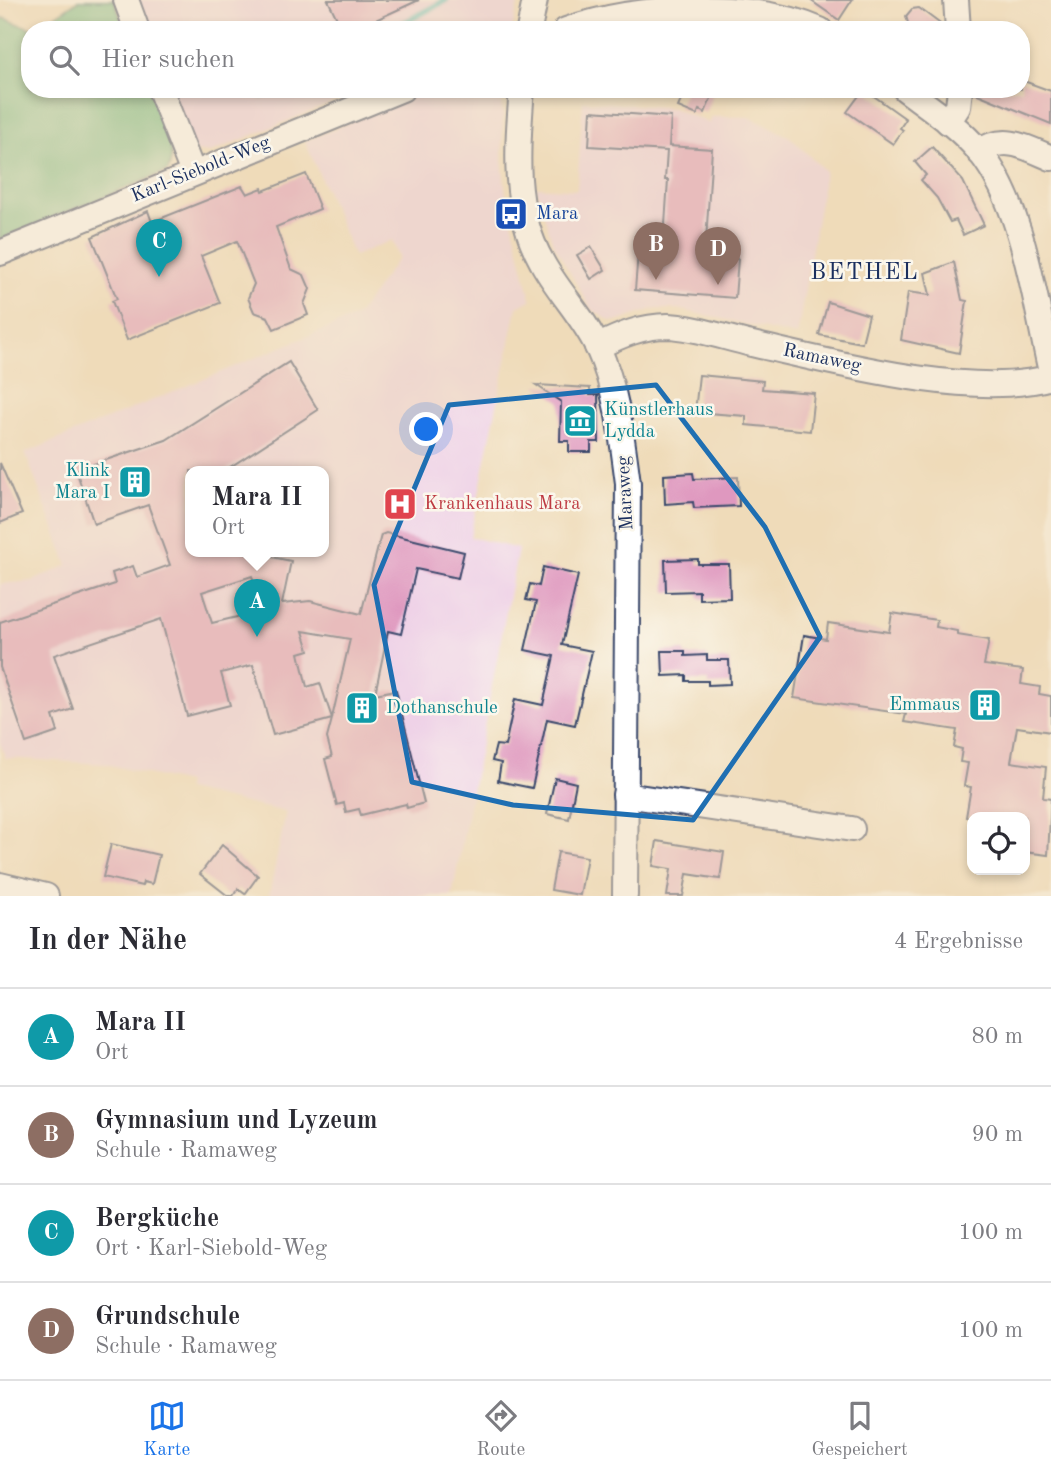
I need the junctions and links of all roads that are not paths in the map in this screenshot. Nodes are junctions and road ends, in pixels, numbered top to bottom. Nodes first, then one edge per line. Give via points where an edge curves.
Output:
1 (126, 0) edge
2 (535, 0) edge
3 (956, 0) edge
4 (134, 21) edge
5 (531, 21) edge
6 (595, 21) edge
7 (802, 21) edge
8 (957, 21) edge
9 (164, 98) edge
10 (379, 98) edge
11 (522, 98) edge
12 (917, 98) edge
13 (960, 98) edge
14 (948, 122) junction
15 (979, 152) junction
16 (1051, 158) edge
17 (193, 173) junction
18 (0, 253) edge
19 (597, 347) junction
20 (1051, 374) edge
21 (625, 795) junction
22 (852, 829) dead end
23 (0, 885) edge
24 (46, 896) edge
25 (625, 896) edge

1 - 4 street
2 - 5 street
3 - 8 street
6 - 7 street via 682,4 750,4 775,8
9 - 17 street
10 - 17 street, Karl-Siebold-Weg
11 - 19 street, Maraweg via 518,176 526,223 541,262
12 - 14 street
13 - 14 street
14 - 15 street
15 - 16 street via 991,144 1012,142
15 - 20 street via 1014,219
17 - 18 street, Karl-Siebold-Weg
19 - 20 street, Ramaweg via 626,332 670,326 914,377 998,384 1032,382
19 - 21 street, Maraweg via 620,419 628,483
21 - 22 street
21 - 25 street, Maraweg
23 - 24 street

